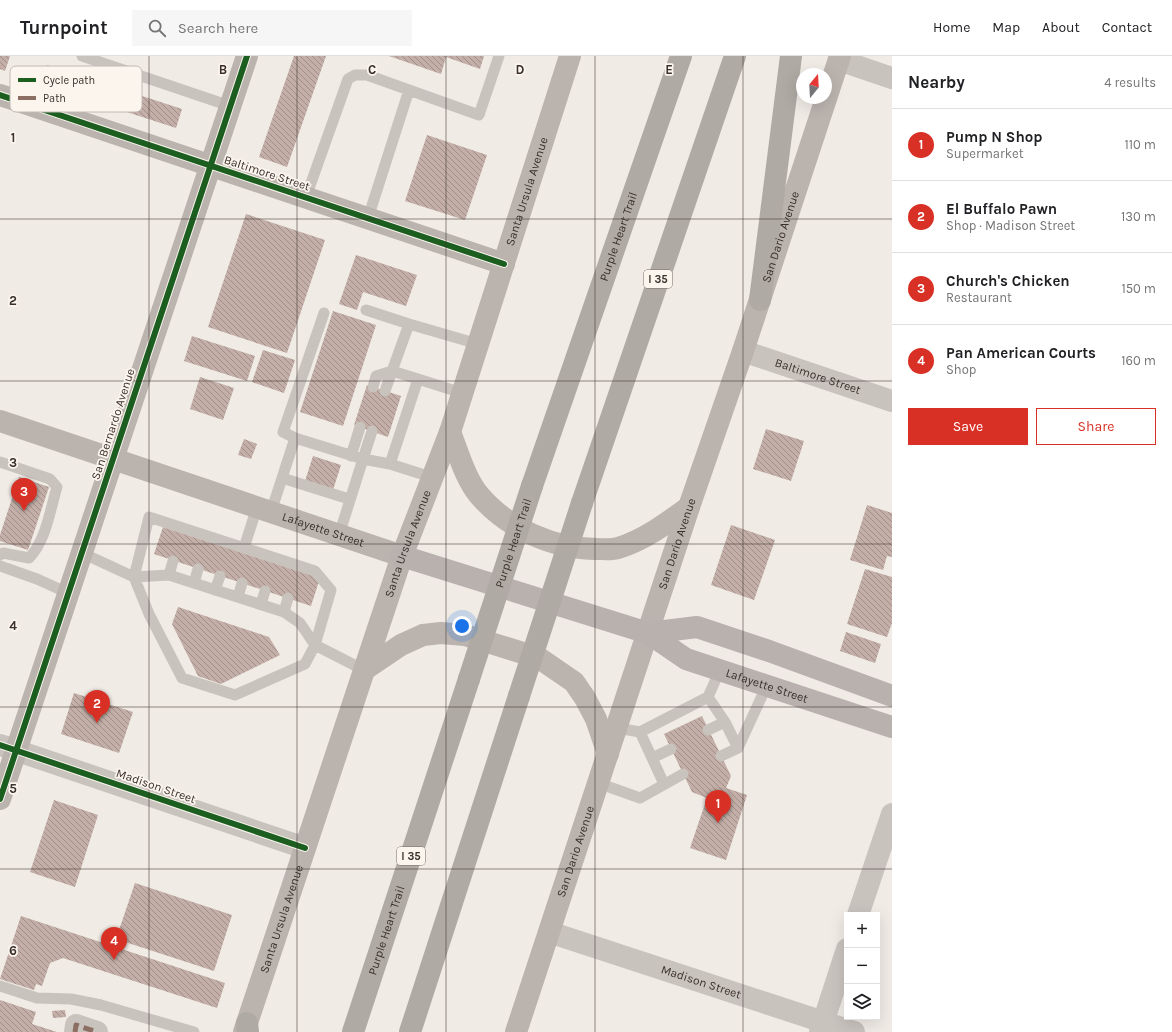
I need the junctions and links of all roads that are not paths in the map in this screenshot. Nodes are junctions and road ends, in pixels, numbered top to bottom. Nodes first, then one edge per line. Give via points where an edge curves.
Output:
1 (82, 56) edge
2 (247, 56) edge
3 (499, 56) edge
4 (570, 56) edge
5 (681, 56) edge
6 (735, 56) edge
7 (791, 56) edge
8 (839, 58) edge
9 (112, 66) edge
10 (142, 76) edge
11 (892, 78) edge
12 (409, 90) junction
13 (0, 95) edge
14 (10, 98) edge
15 (230, 106) junction
16 (51, 112) edge
17 (210, 165) junction
18 (306, 197) junction
19 (368, 218) junction
20 (504, 264) junction
21 (760, 300) junction
22 (366, 310) dead end
23 (324, 314) dead end
24 (409, 324) junction
25 (478, 344) junction
26 (743, 351) junction
27 (392, 371) junction
28 (418, 379) junction
29 (373, 387) dead end
30 (385, 391) dead end
31 (462, 394) junction
32 (892, 401) edge
33 (0, 422) edge
34 (360, 427) dead end
35 (372, 431) dead end
36 (450, 432) junction
37 (295, 438) junction
38 (351, 456) junction
39 (113, 459) junction
40 (363, 459) junction
41 (0, 462) edge
42 (390, 464) junction
43 (282, 478) junction
44 (434, 478) junction
45 (349, 499) junction
46 (689, 507) junction
47 (264, 510) junction
48 (339, 535) junction
49 (249, 552) junction
50 (82, 553) junction
51 (0, 555) edge
52 (402, 556) junction
53 (174, 561) dead end
54 (0, 566) edge
55 (198, 569) dead end
56 (169, 574) junction
57 (220, 576) dead end
58 (134, 577) junction
59 (194, 583) junction
60 (242, 583) dead end
61 (215, 590) junction
62 (265, 590) dead end
63 (68, 593) junction
64 (238, 597) junction
65 (288, 598) dead end
66 (261, 604) junction
67 (284, 612) junction
68 (648, 633) junction
69 (315, 645) junction
70 (364, 670) junction
71 (720, 670) junction
72 (767, 685) junction
73 (892, 696) edge
74 (708, 697) junction
75 (725, 722) junction
76 (892, 727) edge
77 (617, 728) junction
78 (708, 730) dead end
79 (640, 732) junction
80 (8, 748) edge
81 (738, 748) junction
82 (671, 749) dead end
83 (608, 754) junction
84 (721, 756) dead end
85 (652, 758) junction
86 (683, 774) dead end
87 (598, 783) junction
88 (664, 784) junction
89 (0, 799) edge
90 (892, 814) edge
91 (305, 848) junction
92 (859, 912) edge
93 (549, 932) junction
94 (844, 958) edge
95 (0, 986) edge
96 (821, 1027) edge
97 (247, 1029) edge
98 (75, 1032) edge
99 (97, 1032) edge
100 (194, 1032) edge
101 (353, 1032) edge
102 (410, 1032) edge
103 (516, 1032) edge
104 (854, 1032) edge

1 - 9 lane
2 - 15 main road, San Bernardo Avenue
3 - 12 lane via 479,115
4 - 20 main road, Santa Ursula Avenue
5 - 101 highway, Purple Heart Trail / I 35, bridge via 532,486
6 - 102 highway, I 35, bridge via 582,503
7 - 21 highway
8 - 11 street
8 - 21 main road, San Dario Avenue
10 - 15 lane
12 - 18 lane via 367,75 356,75 348,79
12 - 19 lane
13 - 14 main road, Baltimore Street
15 - 17 main road, San Bernardo Avenue
16 - 17 main road, Baltimore Street
17 - 18 main road, Baltimore Street
17 - 39 main road, San Bernardo Avenue
18 - 19 main road, Baltimore Street
19 - 20 main road, Baltimore Street
20 - 25 main road, Santa Ursula Avenue
21 - 26 main road, San Dario Avenue
22 - 24 lane
23 - 37 lane via 283,432
24 - 25 lane
24 - 27 lane
25 - 31 main road, Santa Ursula Avenue
26 - 32 street, Baltimore Street
26 - 46 main road, San Dario Avenue
27 - 28 lane
27 - 29 lane via 376,376
27 - 30 lane
28 - 31 lane
28 - 42 lane
31 - 36 main road, Santa Ursula Avenue
33 - 39 main road, Lafayette Street
34 - 38 lane
35 - 40 lane
36 - 44 main road, Santa Ursula Avenue
36 - 46 main road via 478,494 498,515 525,532 578,549 617,549 664,526
37 - 38 lane
37 - 43 lane
38 - 40 lane
39 - 47 main road, Lafayette Street
39 - 50 main road, San Bernardo Avenue
40 - 42 lane
40 - 45 lane
41 - 51 lane via 50,479 57,487 47,524 35,552 29,558 3,553
42 - 44 lane
43 - 45 lane
43 - 47 lane
44 - 52 main road, Santa Ursula Avenue
45 - 48 lane
46 - 68 main road, San Dario Avenue
47 - 48 main road, Lafayette Street
47 - 49 lane
48 - 52 main road, Lafayette Street
49 - 58 lane via 149,517
49 - 69 lane via 297,568 315,571 331,590
50 - 58 lane
50 - 63 main road, San Bernardo Avenue
52 - 68 main road, Lafayette Street
52 - 70 main road, Santa Ursula Avenue
53 - 56 lane
54 - 63 lane
55 - 59 lane
56 - 58 lane
56 - 59 lane
57 - 61 lane
58 - 69 lane via 149,614 182,678 235,695 305,664
59 - 61 lane
60 - 64 lane
61 - 64 lane
62 - 66 lane
63 - 80 main road, San Bernardo Avenue
64 - 66 lane
65 - 67 lane
66 - 67 lane
67 - 69 lane via 300,623
68 - 71 main road, Lafayette Street via 686,659
68 - 73 main road, Lafayette Street via 697,627
68 - 77 main road, San Dario Avenue
69 - 70 lane
70 - 83 main road via 402,645 423,635 440,633 465,634 539,658 574,682 596,719
70 - 91 main road, Santa Ursula Avenue
71 - 72 main road, Lafayette Street
71 - 74 lane
72 - 76 main road, Lafayette Street
72 - 81 lane
74 - 75 lane
74 - 79 lane
75 - 78 lane
75 - 81 lane
77 - 79 lane
77 - 83 main road, San Dario Avenue
79 - 85 lane
80 - 89 main road, San Bernardo Avenue
80 - 91 street, Madison Street
81 - 84 lane
82 - 85 lane
83 - 87 main road, San Dario Avenue
85 - 88 lane
86 - 88 lane
87 - 88 lane via 640,798
87 - 93 main road, San Dario Avenue
90 - 92 street
91 - 97 main road, Santa Ursula Avenue
93 - 96 street, Madison Street
93 - 103 main road, San Dario Avenue
94 - 96 street
95 - 100 lane via 37,998 71,999 101,1005
96 - 104 street, Madison Street
98 - 99 street via 76,1025

